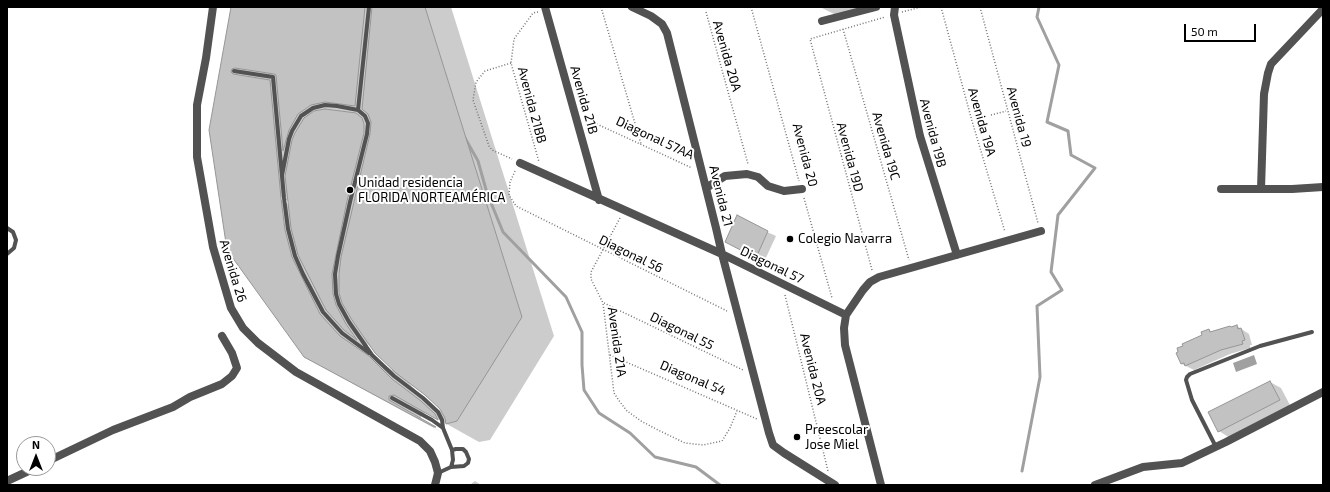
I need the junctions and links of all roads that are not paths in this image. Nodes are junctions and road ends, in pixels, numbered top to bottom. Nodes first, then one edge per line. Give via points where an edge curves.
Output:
1 (213, 7) edge
2 (369, 7) edge
3 (632, 7) edge
4 (876, 7) edge
5 (545, 9) edge
6 (1323, 9) edge
7 (894, 11) edge
8 (822, 21) dead end
9 (234, 71) dead end
10 (358, 110) junction
11 (520, 163) road end
12 (282, 175) junction
13 (1323, 187) edge
14 (706, 188) junction
15 (802, 189) road end
16 (1221, 189) dead end
17 (1261, 189) junction
18 (599, 200) junction
19 (7, 228) edge
20 (1041, 231) road end
21 (7, 254) edge
22 (722, 254) junction
23 (957, 255) junction
24 (846, 315) junction
25 (1312, 332) dead end
26 (222, 336) dead end
27 (372, 355) junction
28 (1323, 392) edge
29 (392, 398) dead end
30 (443, 428) junction
31 (1216, 447) junction
32 (452, 450) junction
33 (56, 458) edge
34 (451, 467) junction
35 (438, 473) junction
36 (18, 476) edge
37 (7, 481) edge
38 (833, 484) edge
39 (436, 485) edge
40 (881, 485) edge
41 (1095, 485) edge

1 - 35 street, Avenida 26 via 197,105 197,157 213,247 231,308 242,328 296,372 420,442 430,451
2 - 10 lane
3 - 14 street, Avenida 21 via 662,24 667,33
4 - 8 street
5 - 18 street, Avenida 21B
6 - 17 street via 1272,64 1268,73 1264,94
7 - 23 street, Avenida 19B via 920,136
9 - 12 lane via 273,77
10 - 12 lane via 325,105 313,108 301,116 289,139
10 - 27 lane via 366,116 367,134 342,238 335,283 339,304
11 - 18 street, Diagonal 57
12 - 27 lane via 288,229 303,274 323,312 342,333
13 - 17 street
14 - 15 street via 725,176 747,174 758,177 768,186 784,190
14 - 22 street, Avenida 21
16 - 17 street
18 - 22 street, Diagonal 57
19 - 21 lane via 13,232 16,240 14,248
20 - 23 street
22 - 24 street, Diagonal 57
22 - 38 street, Avenida 21 via 773,445
23 - 24 street via 874,280 863,290
24 - 40 street via 845,345
25 - 31 lane via 1260,346 1190,374 1186,380 1192,400
26 - 33 street via 237,368 222,384 113,430
27 - 30 lane via 438,412
28 - 31 street
29 - 30 lane
30 - 32 lane
31 - 41 street via 1182,463 1143,467
32 - 34 lane
32 - 34 lane via 463,450 469,459 464,466
34 - 35 lane
35 - 39 street, Avenida 26
36 - 37 street

